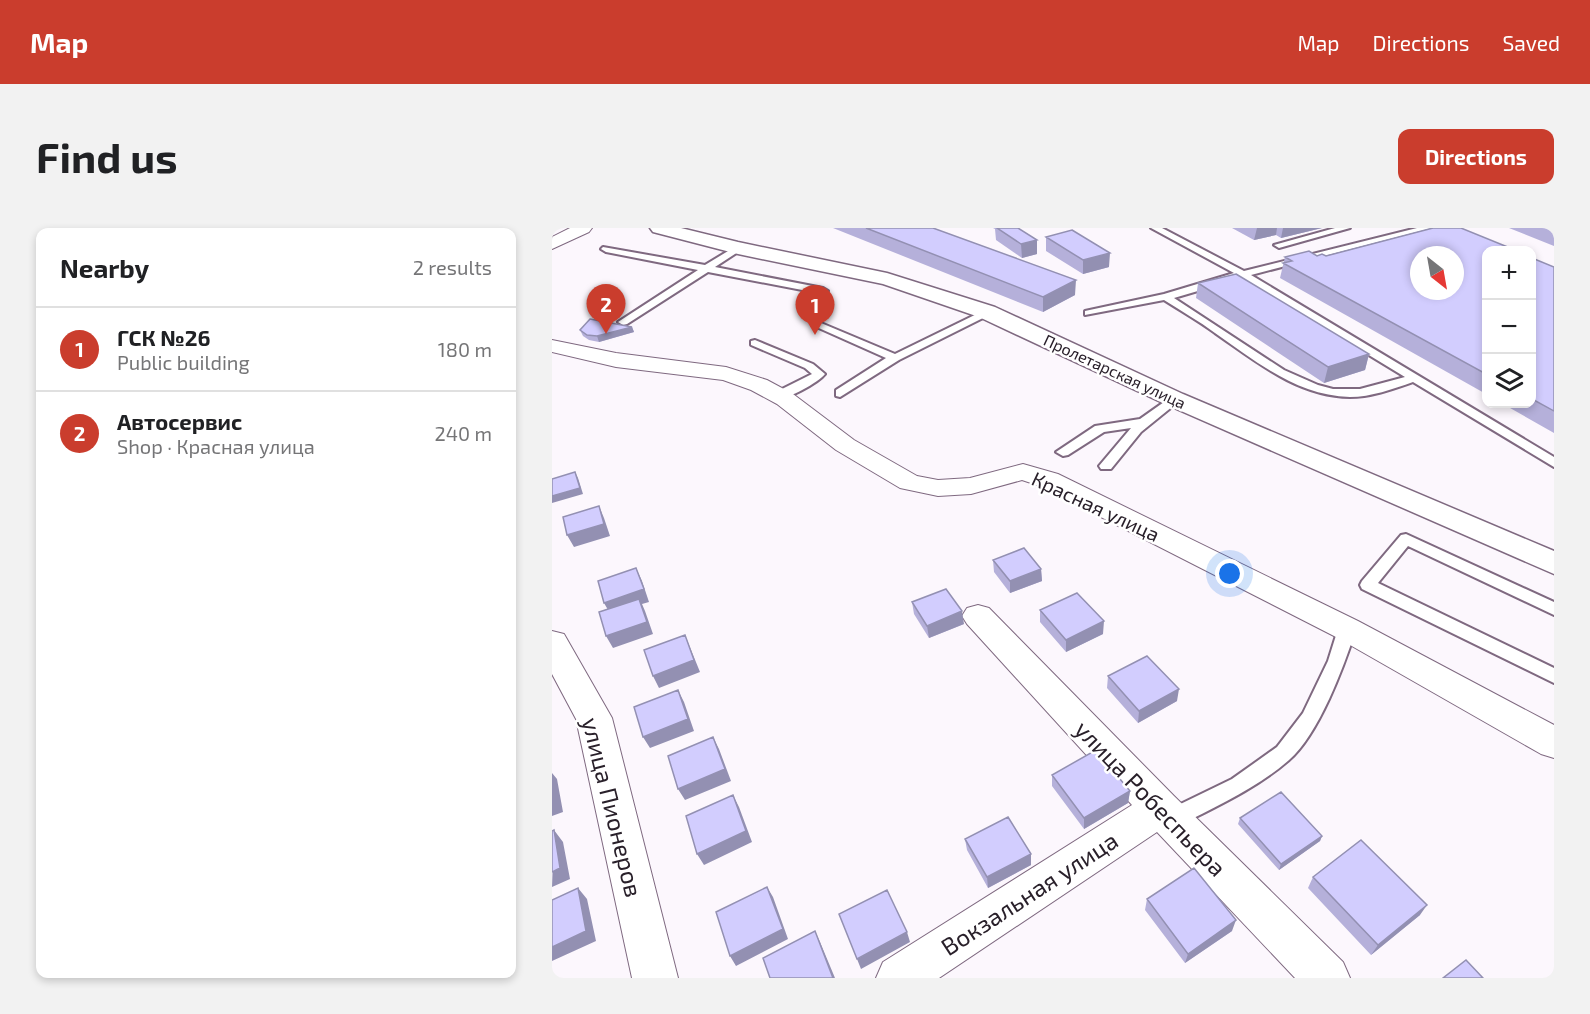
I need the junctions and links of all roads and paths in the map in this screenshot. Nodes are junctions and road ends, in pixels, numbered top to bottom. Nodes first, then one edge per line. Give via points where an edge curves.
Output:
1 (583, 228) edge
2 (659, 228) edge
3 (1155, 228) edge
4 (1346, 228) edge
5 (1428, 228) edge
6 (555, 240) edge
7 (1279, 245) dead end
8 (738, 248) junction
9 (606, 249) dead end
10 (707, 267) junction
11 (1243, 274) junction
12 (823, 291) dead end
13 (1166, 297) junction
14 (987, 312) junction
15 (1089, 313) dead end
16 (623, 322) dead end
17 (817, 326) dead end
18 (755, 343) dead end
19 (552, 346) edge
20 (896, 358) junction
21 (1415, 378) junction
22 (840, 393) dead end
23 (778, 396) junction
24 (1174, 399) junction
25 (1143, 422) junction
26 (1063, 452) dead end
27 (1554, 463) edge
28 (1106, 466) dead end
29 (1554, 563) edge
30 (1554, 609) edge
31 (978, 616) dead end
32 (1347, 629) junction
33 (552, 643) edge
34 (1554, 676) edge
35 (1554, 743) edge
36 (1165, 814) junction
37 (655, 978) edge
38 (899, 978) edge
39 (1327, 978) edge

1 - 6 street
2 - 8 main road, Пролетарская улица
3 - 11 lane
4 - 7 lane
5 - 11 lane
8 - 10 lane
8 - 14 main road, Пролетарская улица via 887,279
9 - 10 lane
10 - 12 lane
10 - 16 lane
11 - 13 lane
11 - 21 lane
13 - 15 lane
13 - 21 lane via 1255,357 1321,390 1352,393
14 - 20 lane
14 - 24 main road, Пролетарская улица
17 - 20 lane
18 - 23 lane via 819,374
19 - 23 street, Красная улица via 616,360 726,375 759,385
20 - 22 lane
21 - 27 lane
23 - 32 street, Красная улица via 845,445 909,482 938,488 971,486 1023,472 1049,480
24 - 25 lane
24 - 29 main road, Пролетарская улица
25 - 26 lane via 1100,429
25 - 28 lane via 1127,436
30 - 34 lane via 1406,539 1368,585
31 - 36 street, улица Робеспьера
32 - 35 street, Красная улица
32 - 36 lane via 1337,661 1310,718 1284,753 1239,785
33 - 37 street, улица Пионеров via 594,718
36 - 38 street, Вокзальная улица
36 - 39 street, улица Робеспьера

